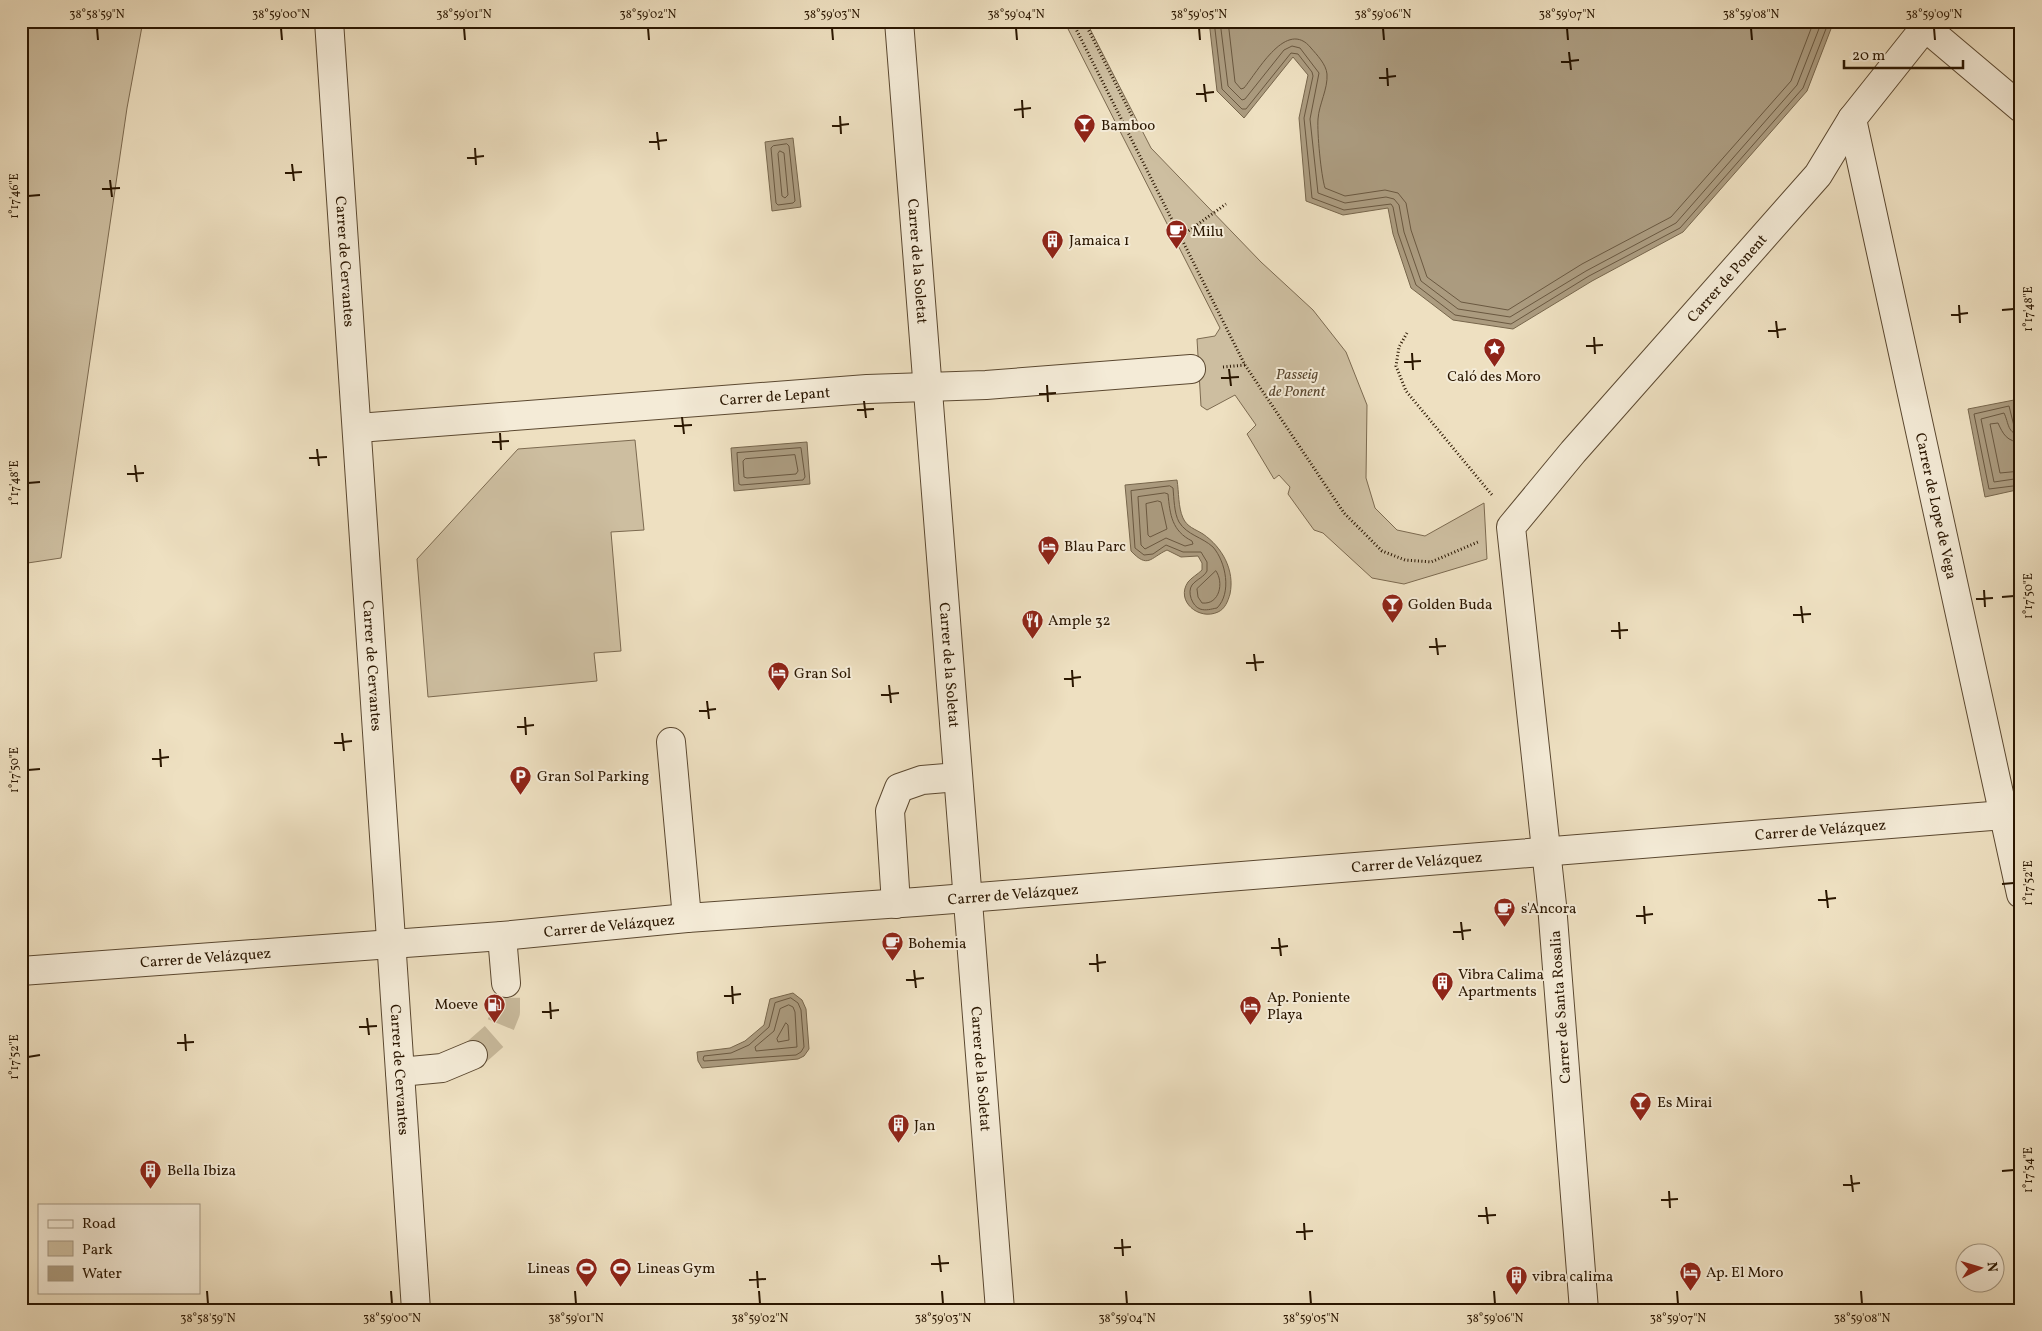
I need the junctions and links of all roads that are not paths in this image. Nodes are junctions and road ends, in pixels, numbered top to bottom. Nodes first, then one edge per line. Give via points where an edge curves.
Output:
1 (329, 21) edge
2 (899, 21) edge
3 (1928, 24) edge
4 (2021, 108) edge
5 (1852, 119) junction
6 (1191, 369) dead end
7 (927, 388) junction
8 (358, 428) junction
9 (1512, 527) joint
10 (671, 742) dead end
11 (958, 777) junction
12 (2004, 814) junction
13 (1546, 852) junction
14 (2021, 894) edge
15 (968, 898) junction
16 (896, 904) junction
17 (687, 918) junction
18 (502, 936) junction
19 (392, 945) junction
20 (21, 971) edge
21 (506, 983) tunnel mouth
22 (473, 1055) tunnel mouth
23 (400, 1072) junction
24 (416, 1310) edge
25 (1000, 1310) edge
26 (1584, 1310) edge

1 - 8 street, Carrer de Cervantes
2 - 7 street, Carrer de la Soletat
3 - 4 street
3 - 5 street, Carrer de Ponent
5 - 9 street, Carrer de Ponent via 1818,175 1573,452
5 - 12 street, Carrer de Lope de Vega
6 - 7 street, Carrer de Lepant
7 - 8 street, Carrer de Lepant via 867,389
7 - 11 street, Carrer de la Soletat
8 - 19 street, Carrer de Cervantes
9 - 13 street, Carrer de Santa Rosalia
10 - 17 street
11 - 15 street, Carrer de la Soletat
11 - 16 street via 922,780 899,788 890,811
12 - 13 street, Carrer de Velázquez
12 - 14 street, Carrer de Lope de Vega
13 - 15 street, Carrer de Velázquez
13 - 26 street, Carrer de Santa Rosalia
15 - 16 street, Carrer de Velázquez
15 - 25 street, Carrer de la Soletat
16 - 17 street, Carrer de Velázquez
17 - 18 street, Carrer de Velázquez
18 - 19 street, Carrer de Velázquez
18 - 21 street
19 - 20 street, Carrer de Velázquez
19 - 23 street, Carrer de Cervantes
22 - 23 street via 442,1068
23 - 24 street, Carrer de Cervantes

